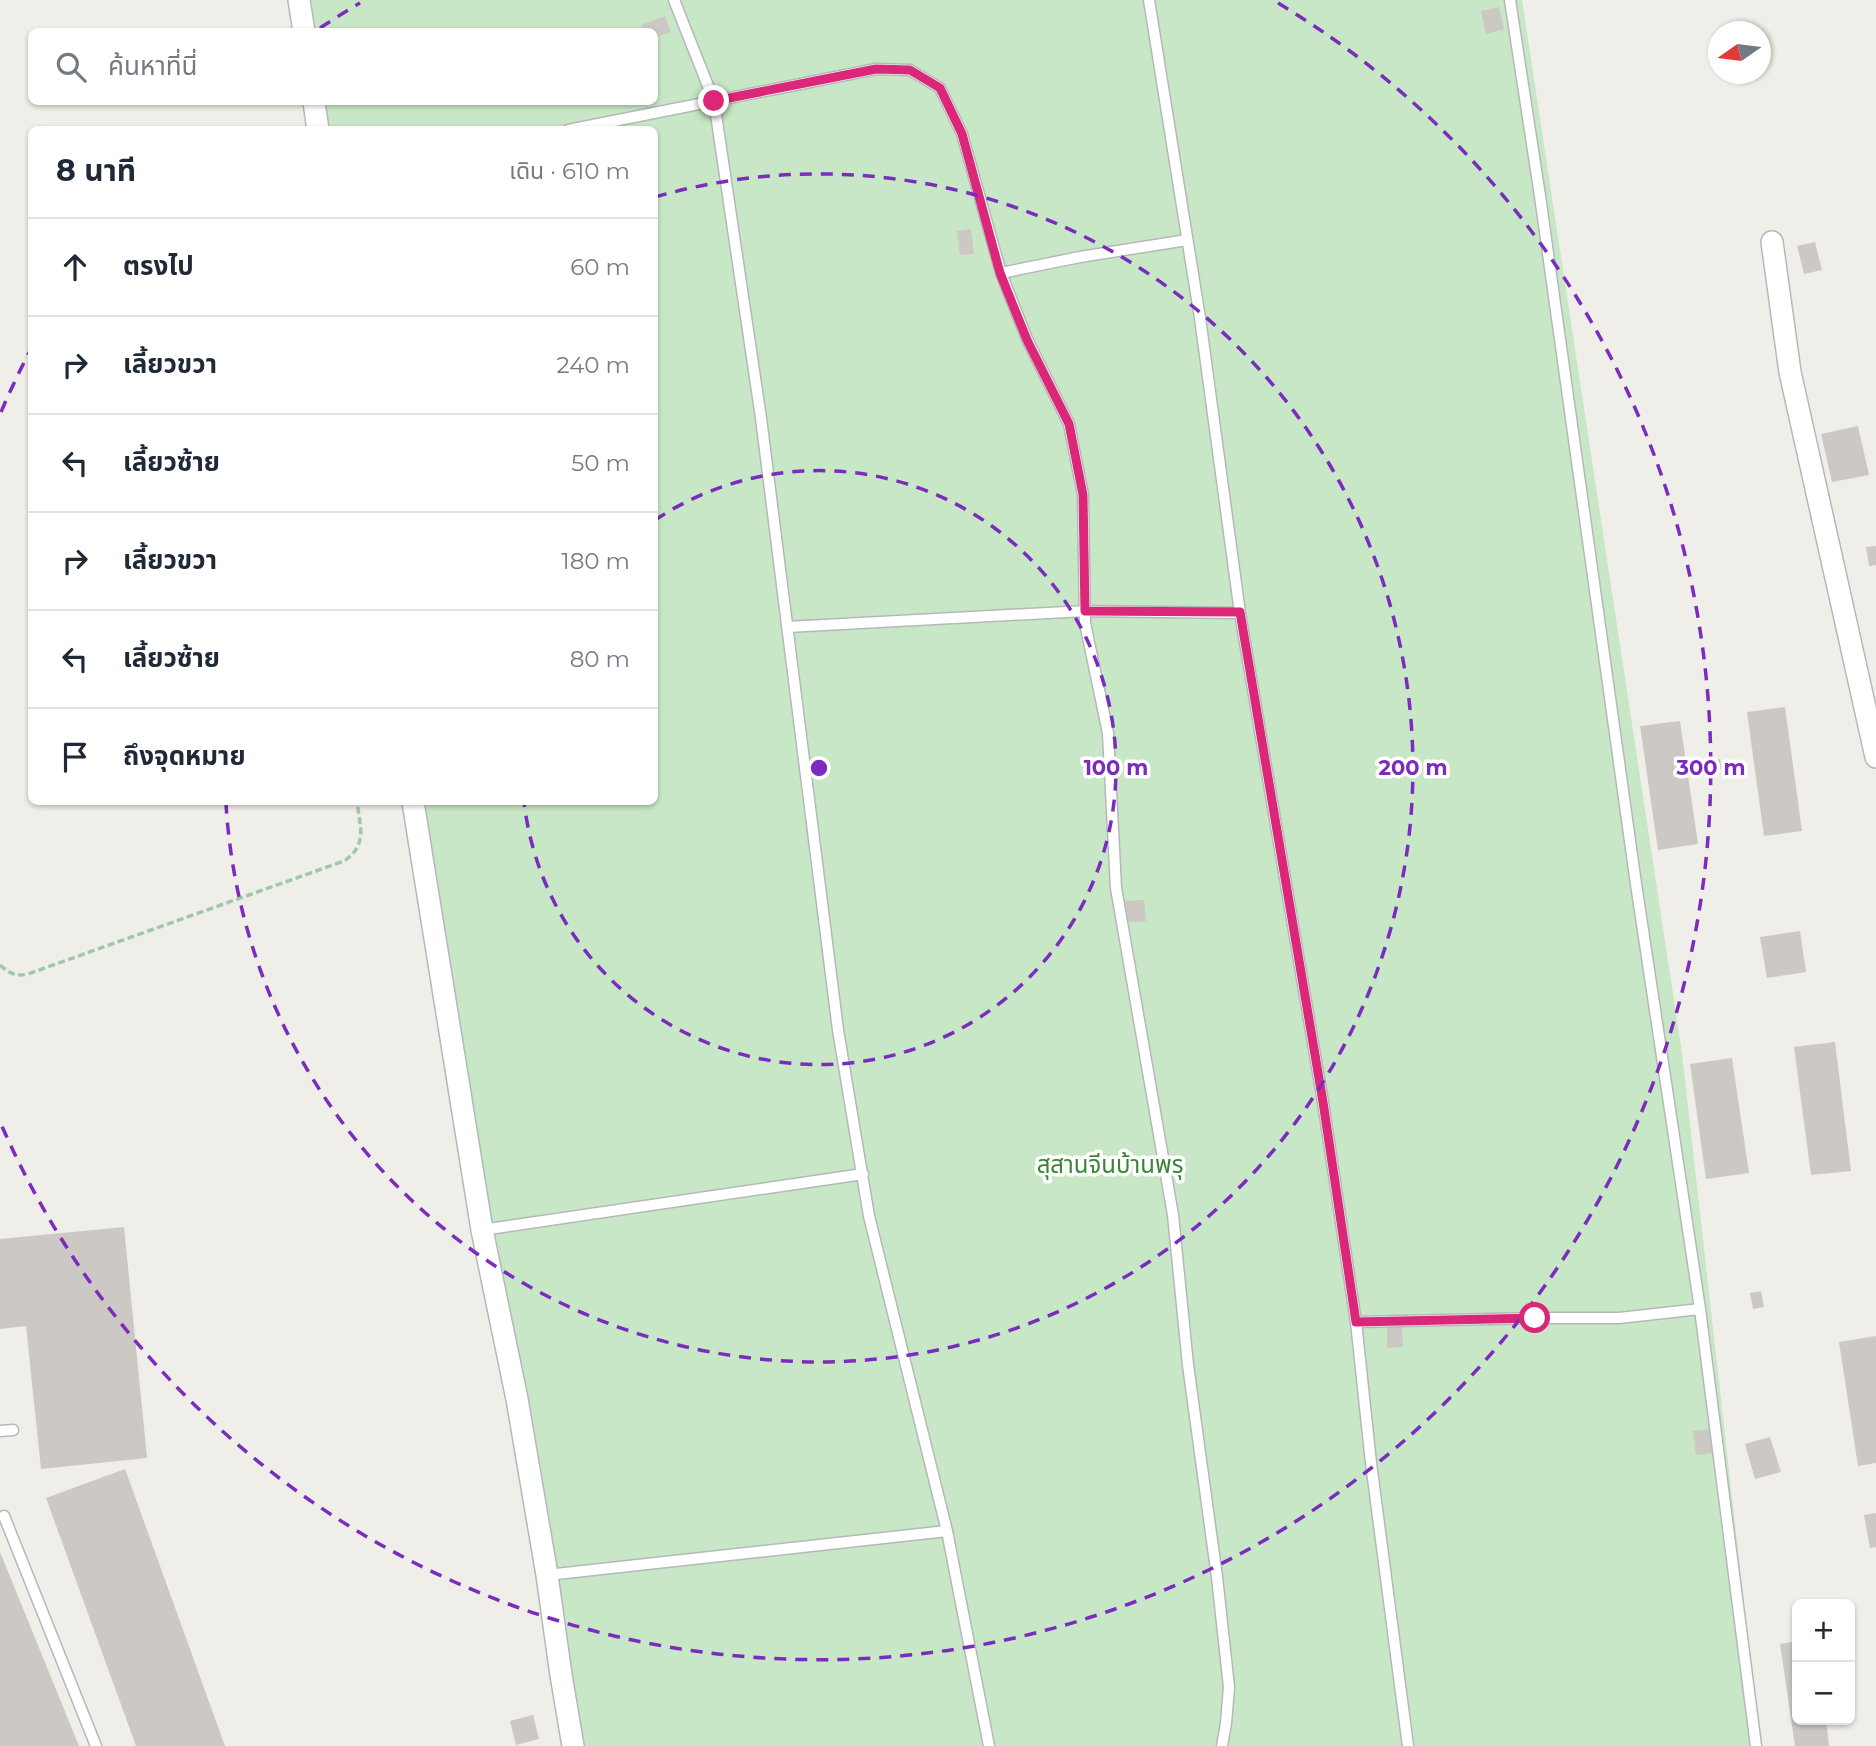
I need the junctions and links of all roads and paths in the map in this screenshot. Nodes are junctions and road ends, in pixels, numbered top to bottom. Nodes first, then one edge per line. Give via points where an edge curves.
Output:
1 (299, 0) edge
2 (674, 0) edge
3 (1149, 0) edge
4 (1510, 0) edge
5 (303, 28) edge
6 (714, 101) junction
7 (314, 105) edge
8 (317, 126) edge
9 (588, 126) edge
10 (1187, 240) junction
11 (1772, 242) dead end
12 (1000, 273) junction
13 (1085, 611) junction
14 (1240, 612) junction
15 (787, 627) junction
16 (1876, 757) edge
17 (357, 805) edge
18 (413, 805) edge
19 (0, 965) edge
20 (863, 1174) junction
21 (482, 1230) junction
22 (1700, 1309) junction
23 (1356, 1322) junction
24 (13, 1430) dead end
25 (0, 1431) edge
26 (4, 1516) dead end
27 (947, 1531) junction
28 (547, 1575) junction
29 (96, 1746) edge
30 (573, 1746) edge
31 (989, 1746) edge
32 (1222, 1746) edge
33 (1408, 1746) edge
34 (1756, 1746) edge

1 - 5 street
2 - 6 lane
3 - 10 lane
4 - 22 lane
6 - 9 lane
6 - 12 lane via 876,69 910,70 940,88 962,134
6 - 15 lane
7 - 8 street
10 - 12 lane
10 - 14 lane
11 - 16 street via 1790,372
12 - 13 lane via 1069,424 1083,495
13 - 14 lane
13 - 15 lane
13 - 32 lane via 1108,733 1116,888 1173,1215 1217,1577 1229,1687
14 - 23 lane
15 - 20 lane via 838,1030
17 - 19 path via 361,840 344,861 28,974 16,975
18 - 21 street
20 - 21 lane
20 - 27 lane via 869,1216
21 - 28 street
22 - 23 lane via 1619,1318
22 - 34 lane
23 - 33 lane
24 - 25 lane
26 - 29 lane
27 - 28 lane
27 - 31 lane
28 - 30 street

